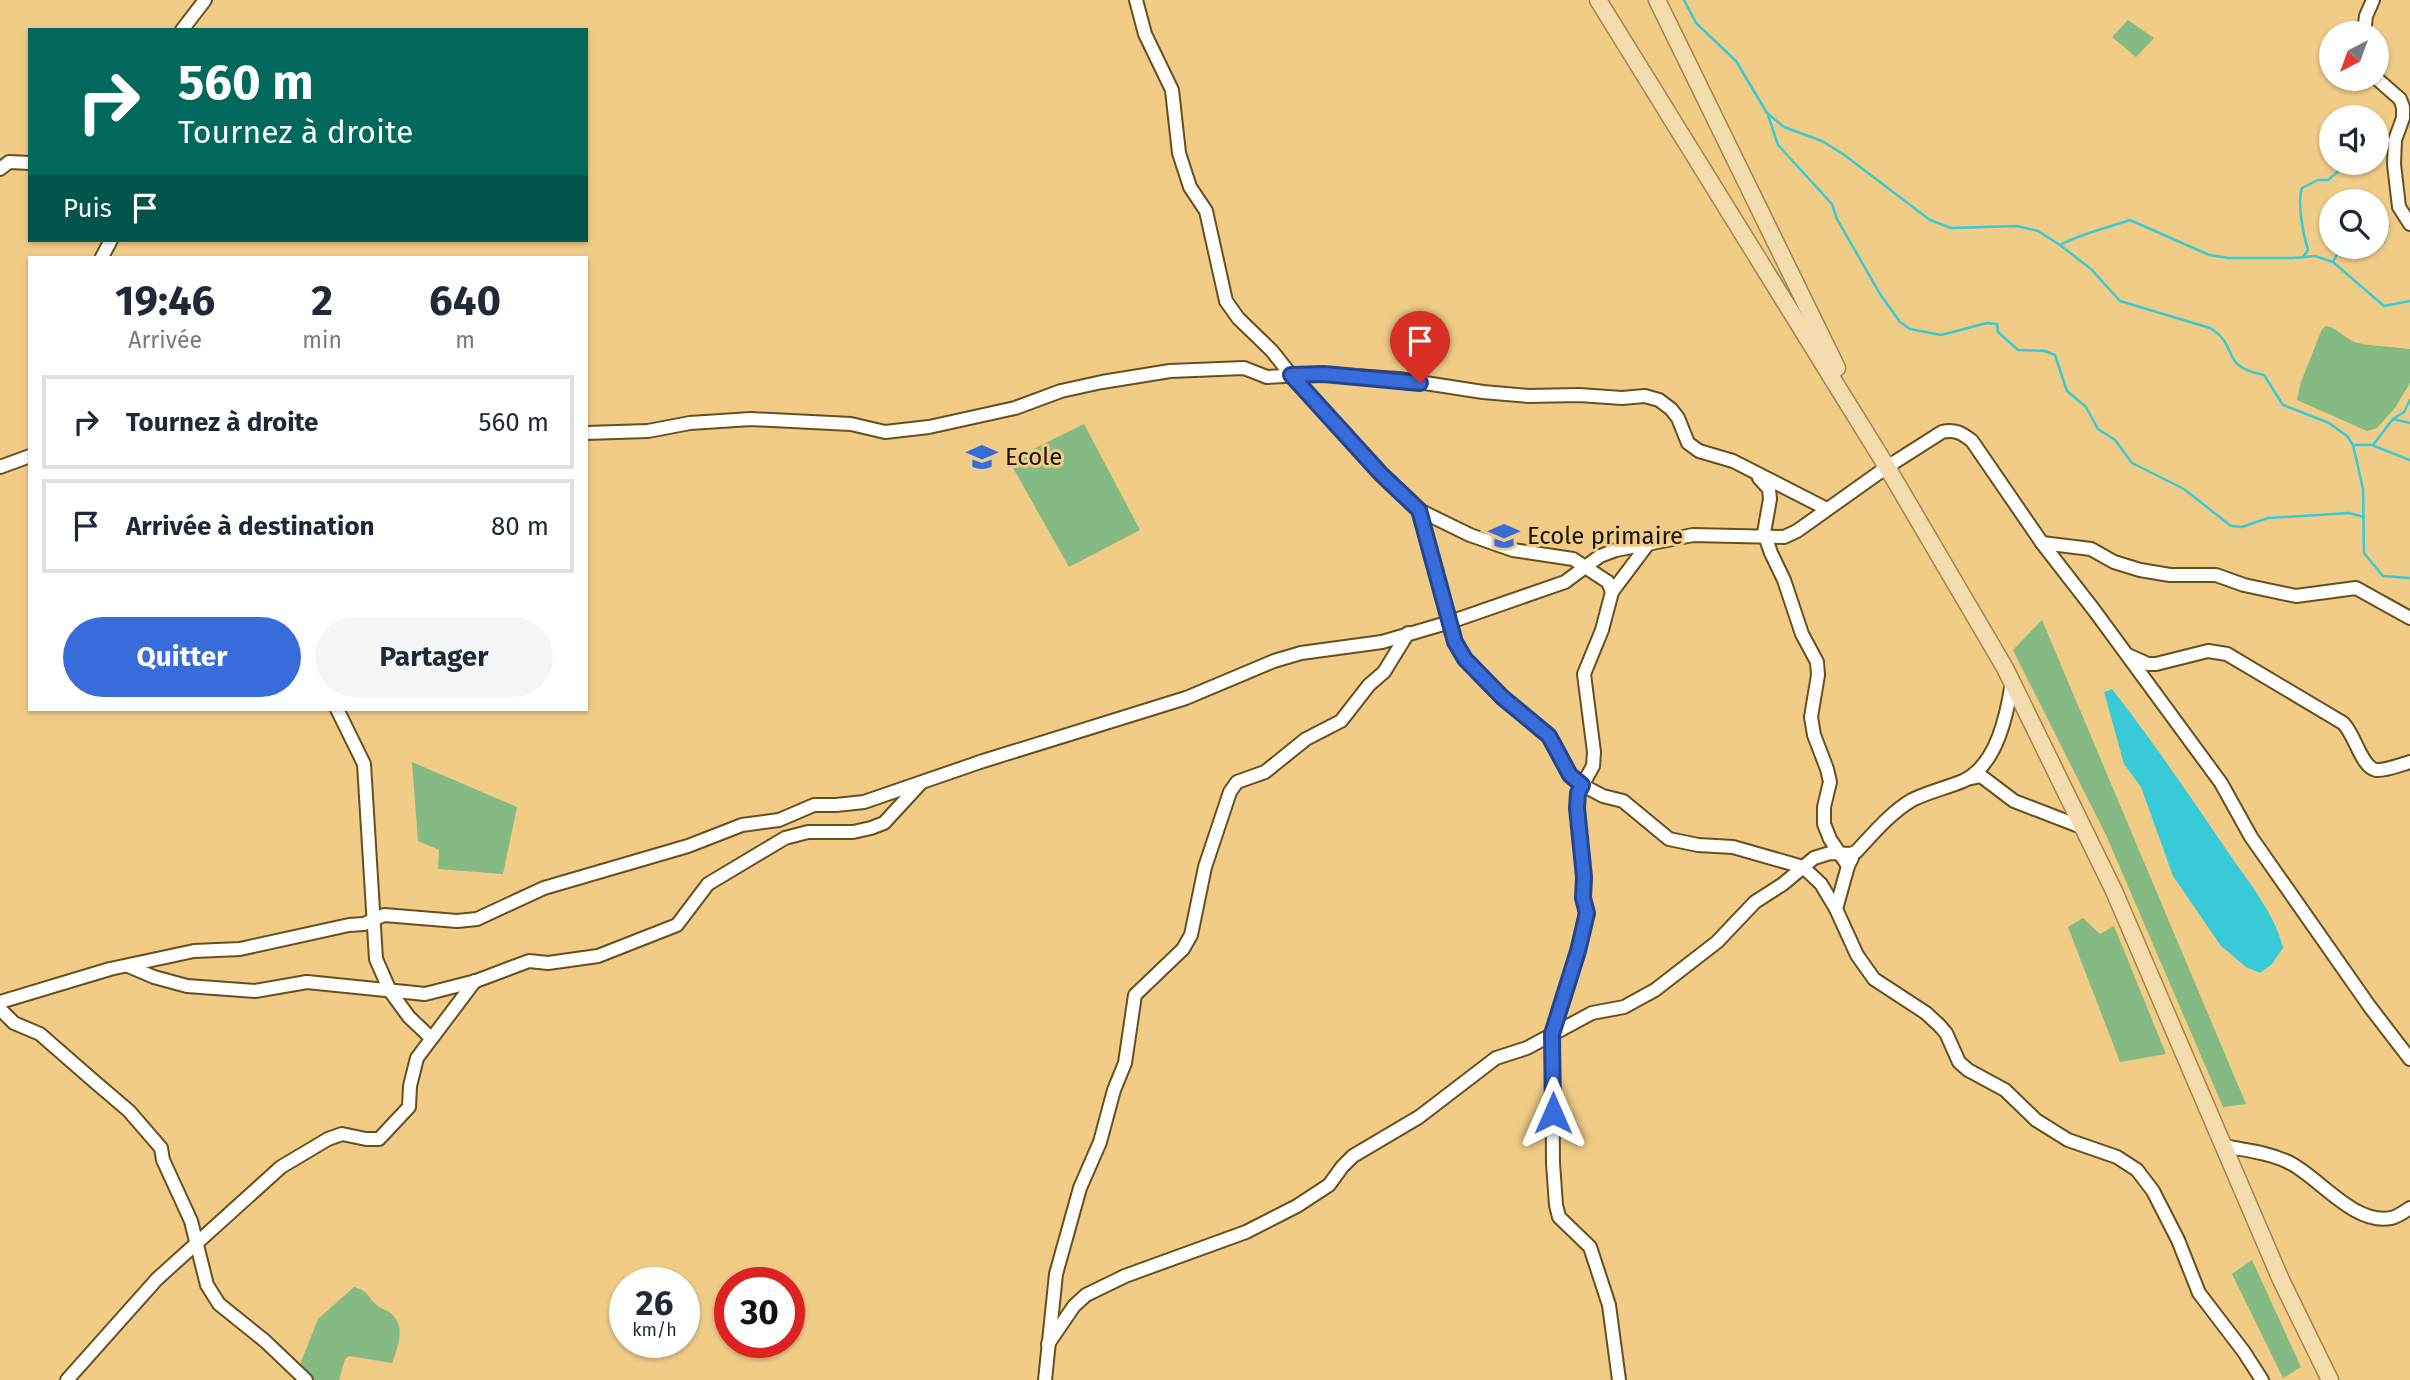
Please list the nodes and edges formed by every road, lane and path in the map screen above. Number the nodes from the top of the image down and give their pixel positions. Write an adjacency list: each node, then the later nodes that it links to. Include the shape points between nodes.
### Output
1 (205, 0): 7 (street)
2 (1136, 0): 12 (street, via 1145,33 1172,90 1179,153 1190,187 1206,211 1226,301)
3 (1598, 0): 16 (main road)
4 (1657, 0): 16 (main road)
5 (2373, 0): 6 (street)
6 (2365, 21)
7 (184, 28)
8 (2389, 89): 11 (street, via 2403,107 2394,164 2399,207)
9 (28, 163): 10 (street, via 9,162)
10 (0, 169)
11 (2410, 224)
12 (1291, 375): 13 (street, via 1267,377 1244,368 1170,371 1061,391 1016,408 929,427 885,432 851,424 751,419); 17 (street, via 1399,379 1528,396 1645,396 1671,409 1688,443 1699,451); 19 (street)
13 (588, 433)
14 (28, 457): 15 (street)
15 (0, 467)
16 (1887, 467): 18 (street); 21 (street, via 1942,432 1962,433); 29 (main road)
17 (1754, 472): 18 (street); 20 (street, via 1769,489)
18 (1827, 509): 20 (street, via 1791,534)
19 (1419, 510): 23 (street, via 1503,546 1573,559); 26 (street)
20 (1766, 537): 22 (street, via 1693,535); 37 (street, via 1817,662 1811,717 1830,782 1824,824)
21 (2042, 542): 25 (street, via 2091,549 2140,570 2216,575 2296,596 2356,588); 28 (street)
22 (1648, 544): 23 (street, via 1600,555); 24 (street)
23 (1586, 566): 24 (street, via 1608,582); 26 (street, via 1565,582)
24 (1612, 592): 34 (street, via 1584,674 1594,752 1593,766)
25 (2410, 618)
26 (1450, 622): 27 (street); 34 (street, via 1465,659 1549,736 1570,775)
27 (1408, 634): 33 (street, via 1301,653 1186,698); 53 (street, via 1384,672 1341,721 1306,738 1265,772 1237,782 1230,792 1205,867 1191,935 1183,949 1136,995 1125,1063 1100,1143 1080,1188 1056,1275)
28 (2127, 654): 31 (street, via 2148,664 2208,651 2227,654 2343,723 2371,768); 49 (street)
29 (2012, 682): 32 (street, via 2002,729 1982,765); 35 (main road)
30 (338, 711): 41 (street, via 364,764)
31 (2410, 762)
32 (1966, 779): 35 (street, via 1981,776 2014,801); 36 (street, via 1913,800)
33 (923, 782): 41 (street, via 864,802 814,805 779,820 742,825 688,846 544,888 477,919 384,915); 43 (street, via 884,823 853,832 808,832 785,838 708,884 677,925 598,956 529,961)
34 (1582, 785): 39 (street, via 1623,801 1669,839 1733,847); 47 (street, via 1577,808 1587,913)
35 (2084, 828): 50 (main road)
36 (1856, 852): 37 (street); 38 (street)
37 (1839, 853): 38 (street); 39 (street, via 1814,858)
38 (1848, 866): 40 (street)
39 (1803, 867): 40 (street, via 1821,884); 47 (street, via 1755,902 1717,942 1655,990 1624,1007 1592,1013)
40 (1836, 909): 58 (street, via 1874,979 1940,1025 1968,1070 2005,1090 2036,1120 2068,1140 2117,1157 2137,1170 2178,1240 2199,1293)
41 (373, 920): 42 (street, via 240,949 194,951); 44 (street, via 376,959)
42 (128, 965): 44 (street, via 187,986 256,991 307,982); 45 (street)
43 (476, 981): 44 (street, via 425,994); 48 (street)
44 (390, 991): 48 (street)
45 (0, 1002)
46 (0, 1009): 52 (street, via 14,1023 40,1034 130,1111 161,1148)
47 (1552, 1034): 53 (street, via 1496,1058 1419,1117 1353,1156 1329,1185 1297,1206 1247,1232 1086,1295); 57 (street, via 1556,1205 1559,1217 1590,1247 1609,1305)
48 (430, 1038): 52 (street, via 414,1068 409,1107 379,1139 342,1134 328,1139 281,1167)
49 (2410, 1059)
50 (2223, 1146): 51 (street, via 2294,1165 2360,1214 2392,1219); 59 (main road)
51 (2410, 1208)
52 (197, 1242): 54 (street, via 157,1279); 55 (street, via 207,1284 219,1304)
53 (1048, 1344): 56 (street)
54 (67, 1380)
55 (306, 1380)
56 (1045, 1380)
57 (1619, 1380)
58 (2262, 1380)
59 (2329, 1380)

